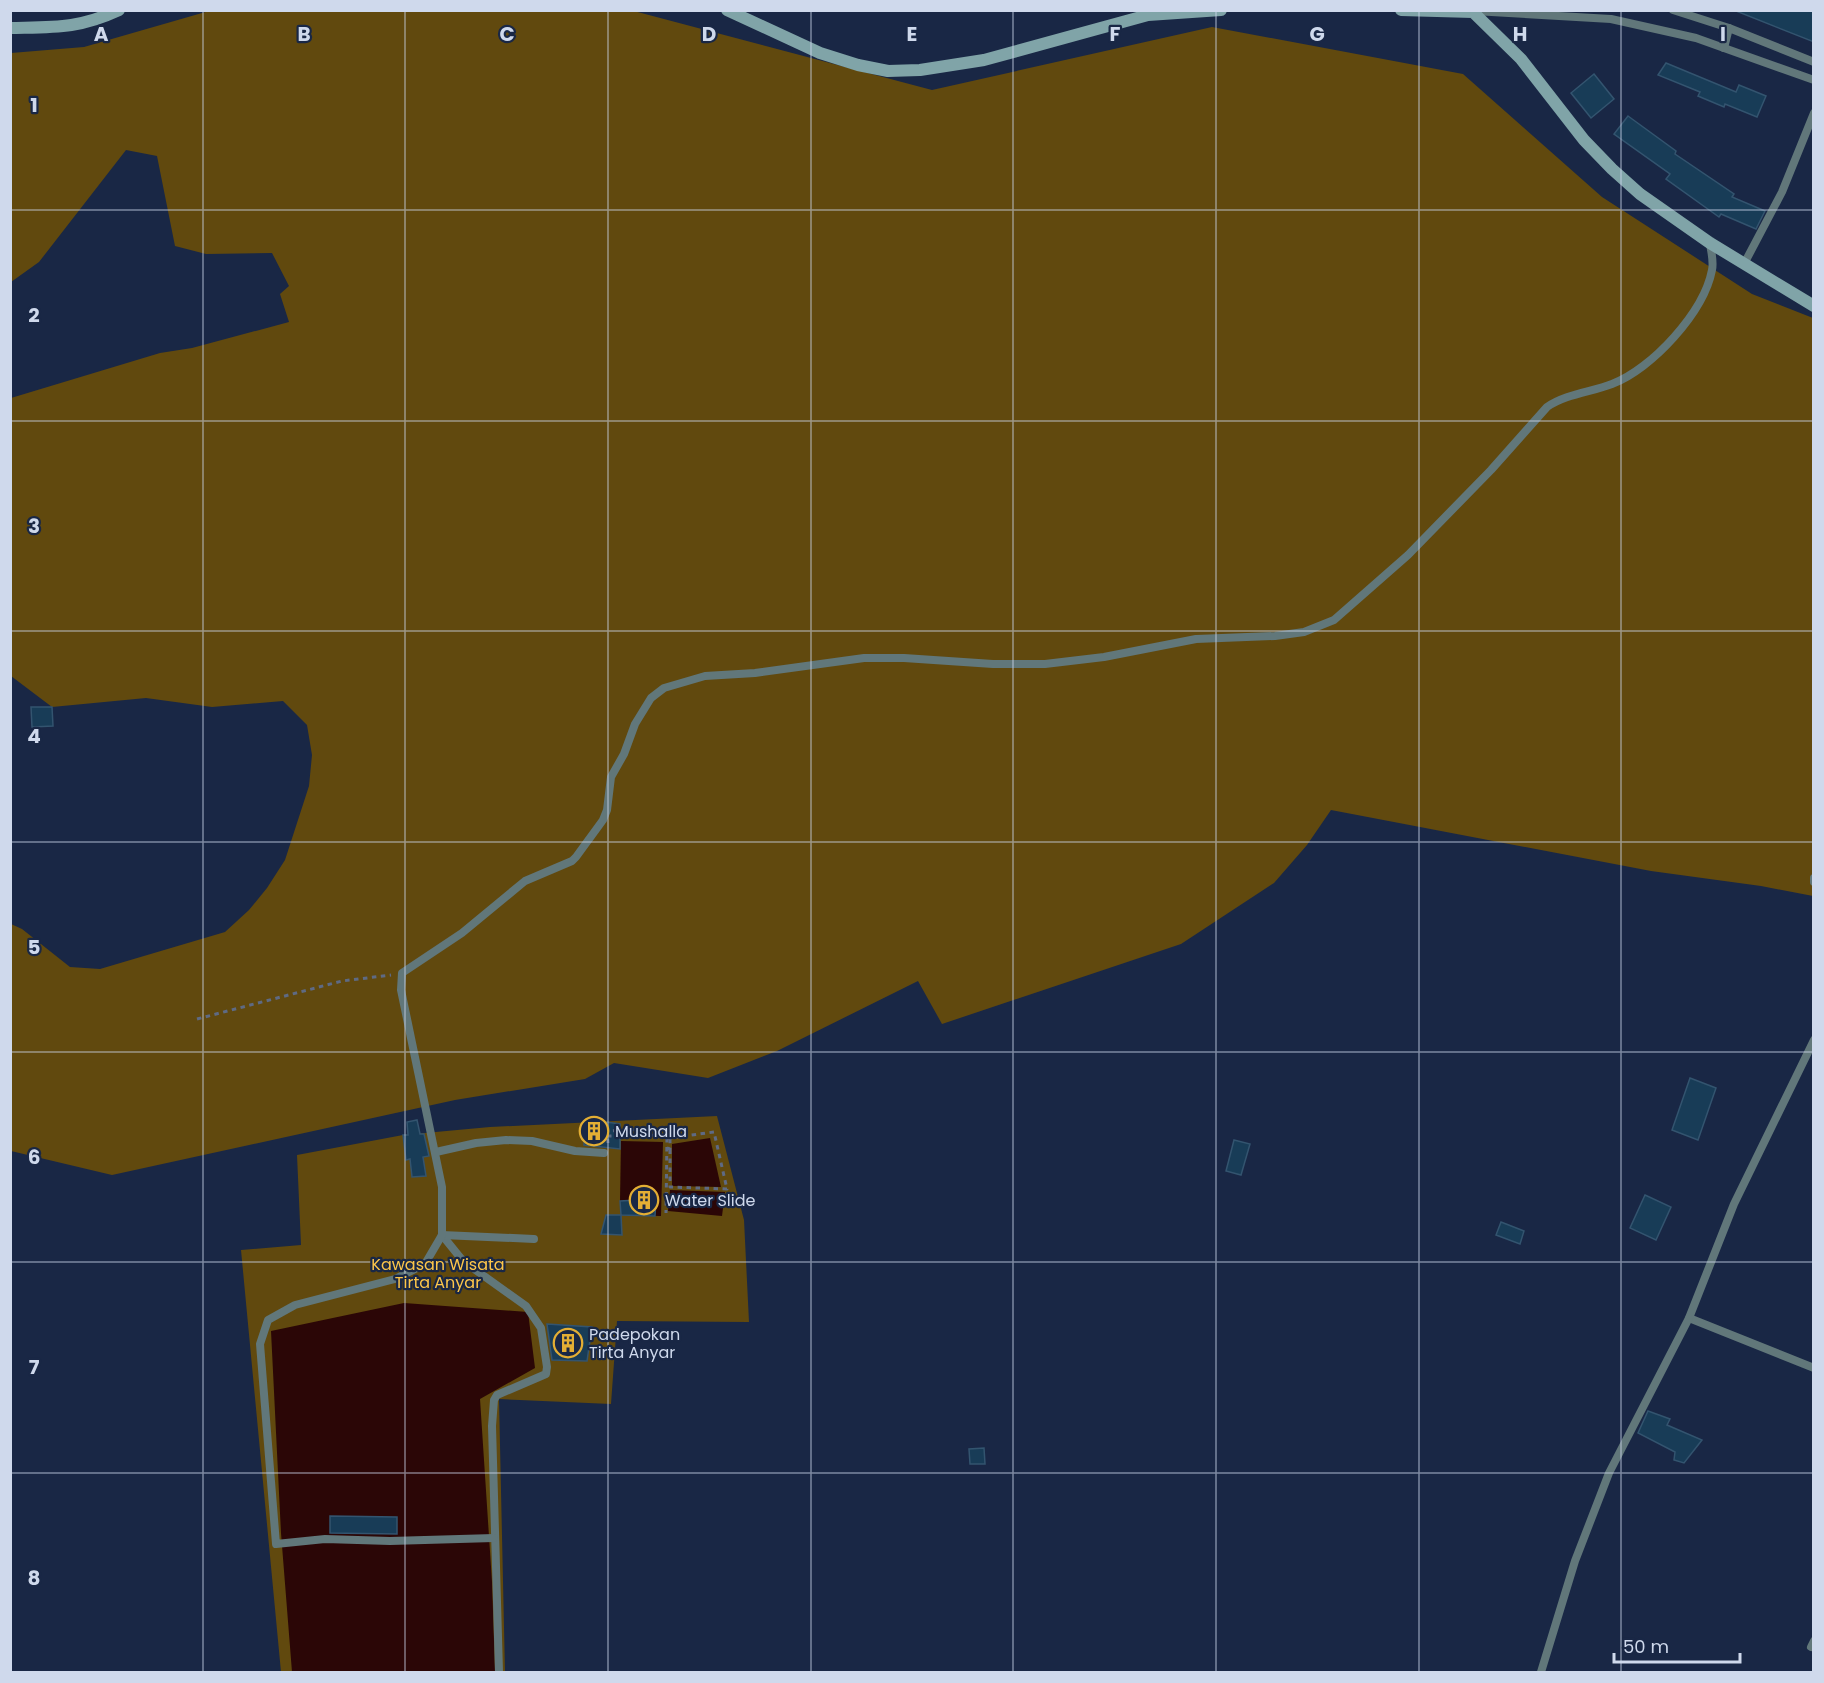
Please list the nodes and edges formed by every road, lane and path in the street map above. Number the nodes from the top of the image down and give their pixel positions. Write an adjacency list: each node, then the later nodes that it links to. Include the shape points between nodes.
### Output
1 (119, 10): 10 (main road, via 93,22 64,27)
2 (727, 10): 8 (main road, via 820,53 888,71 984,60)
3 (1221, 10): 8 (main road)
4 (1401, 10): 6 (main road)
5 (1673, 10): 11 (lane)
6 (1474, 11): 7 (lane); 16 (main road, via 1521,59 1612,169 1640,194)
7 (1547, 12): 9 (lane)
8 (1149, 13)
9 (1610, 15): 12 (lane)
10 (10, 28)
11 (1729, 28): 12 (lane); 13 (lane)
12 (1724, 48): 14 (lane)
13 (1814, 62)
14 (1813, 77)
15 (1814, 113): 17 (lane, via 1782,192)
16 (1710, 243): 17 (main road); 19 (lane, via 1713,269 1702,298 1667,345 1622,379 1547,406 1408,555 1334,620 1304,632 1196,639 1045,664 864,658 705,676 672,685 651,698 635,724 611,777 603,820 576,857 525,880 462,933)
17 (1744, 264): 18 (main road)
18 (1814, 306)
19 (402, 974): 20 (path, via 342,981); 24 (lane, via 403,1001)
20 (197, 1019)
21 (1814, 1040): 29 (lane, via 1734,1204)
22 (649, 1129): 23 (path, via 607,1131 608,1136 667,1135)
23 (668, 1149): 23 (path, via 670,1138 714,1132 727,1189 670,1187); 26 (path)
24 (436, 1152): 25 (lane, via 506,1140); 27 (lane, via 442,1187)
25 (604, 1153)
26 (666, 1213)
27 (442, 1234): 28 (lane); 31 (lane, via 464,1261 526,1306 541,1328 546,1374 497,1395 494,1400); 31 (lane, via 425,1264 395,1280 295,1305 268,1320 260,1344 276,1544 325,1539)
28 (534, 1239)
29 (1689, 1318): 30 (lane); 33 (lane, via 1609,1473 1575,1561)
30 (1814, 1368)
31 (493, 1538): 32 (lane)
32 (499, 1672)
33 (1541, 1672)

